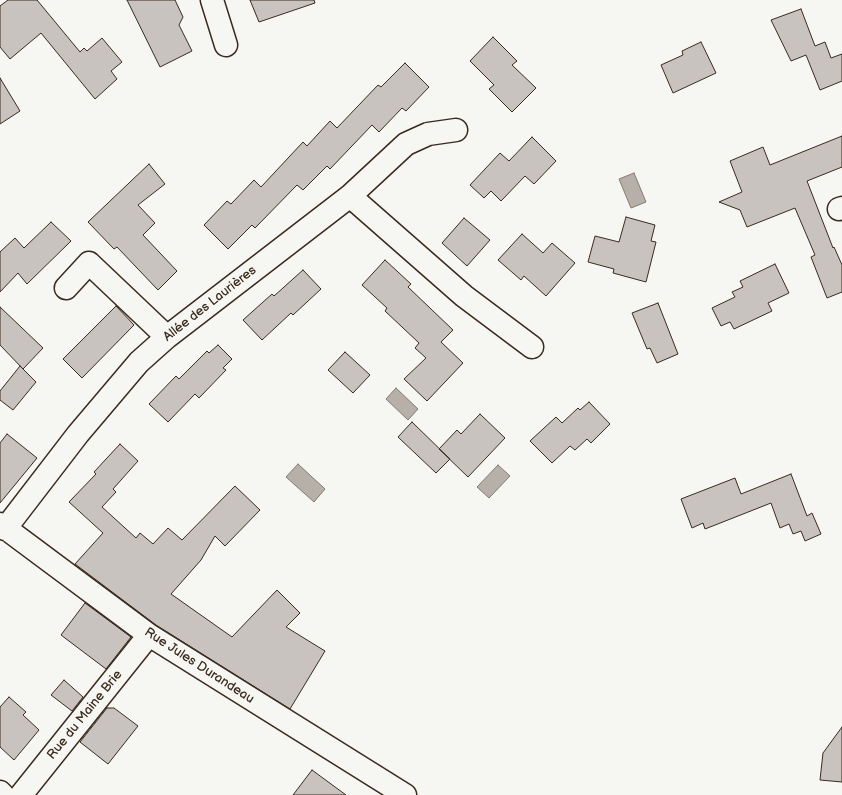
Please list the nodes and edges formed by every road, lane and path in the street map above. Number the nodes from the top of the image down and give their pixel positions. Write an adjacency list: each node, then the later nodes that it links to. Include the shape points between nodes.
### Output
1 (212, 0): 2 (street)
2 (226, 45)
3 (456, 130): 4 (street, Allée des Laurières, via 428,134 406,144)
4 (350, 196): 6 (street, Allée des Laurières); 7 (street, via 464,296)
5 (66, 288): 6 (street, via 89,263)
6 (167, 337): 8 (street, Allée des Laurières, via 139,362)
7 (532, 347)
8 (3, 527): 9 (street, Rue Jules Durandeau)
9 (149, 635): 12 (street, Rue du Maine Brie); 13 (street, Rue Jules Durandeau)
10 (0, 792): 11 (street)
11 (3, 795)
12 (21, 795)
13 (405, 795)

